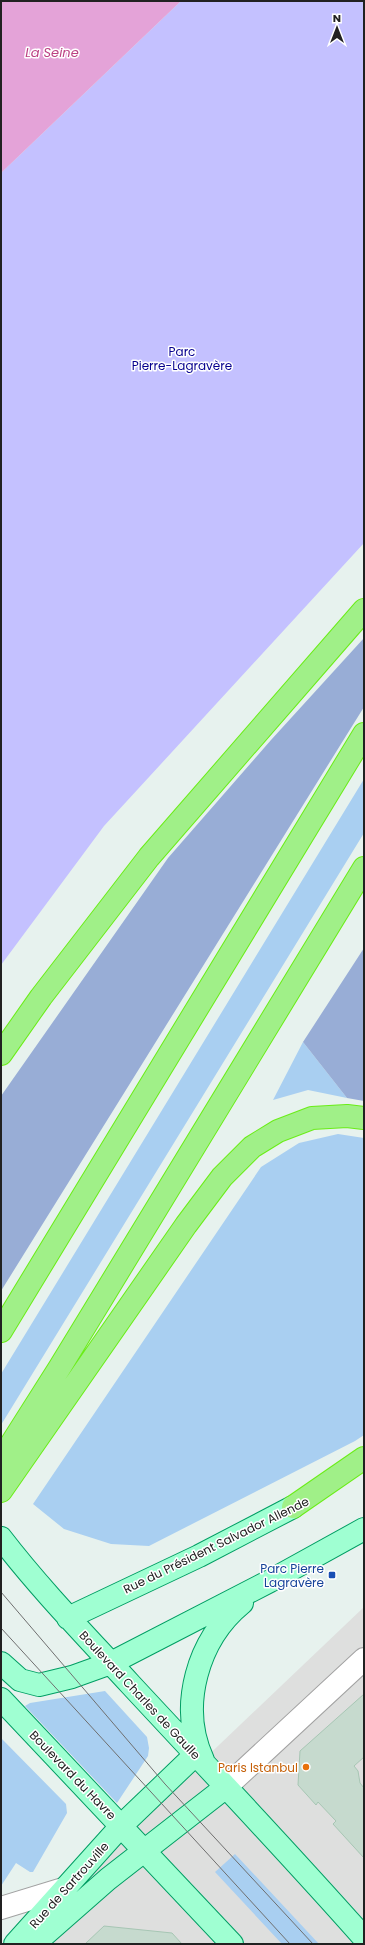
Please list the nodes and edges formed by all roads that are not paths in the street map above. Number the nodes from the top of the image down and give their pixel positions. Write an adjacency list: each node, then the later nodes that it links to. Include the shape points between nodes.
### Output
1 (364, 610): 4 (highway, via 149,857 41,997)
2 (364, 734): 6 (highway)
3 (364, 868): 8 (highway)
4 (1, 1054)
5 (364, 1118): 10 (highway, via 312,1118 278,1130 252,1147 222,1177)
6 (1, 1331)
7 (364, 1458): 11 (highway)
8 (1, 1460)
9 (364, 1472): 11 (street, Rue du Président Salvador Allende)
10 (4, 1487)
11 (293, 1507): 17 (main road, Rue du Président Salvador Allende, via 199,1556)
12 (364, 1529): 16 (main road)
13 (1, 1538): 15 (main road, Boulevard Charles de Gaulle)
14 (1, 1546): 15 (main road)
15 (22, 1566): 17 (main road, Boulevard Charles de Gaulle)
16 (270, 1581): 20 (main road); 22 (main road, via 224,1620 201,1657 194,1685 193,1717)
17 (68, 1618): 20 (main road, Boulevard Charles de Gaulle)
18 (364, 1659): 23 (street)
19 (1, 1663): 20 (main road, via 20,1680 39,1685)
20 (111, 1663): 22 (main road, Boulevard Charles de Gaulle)
21 (1, 1699): 24 (main road, Boulevard du Havre)
22 (201, 1761): 23 (main road, Boulevard Charles de Gaulle); 24 (main road, Rue de Sartrouville)
23 (226, 1787): 25 (main road, Rue de Sartrouville); 28 (main road, Boulevard Charles de Gaulle)
24 (122, 1826): 25 (main road, Boulevard du Havre); 26 (main road, Rue de Sartrouville)
25 (145, 1850): 30 (main road, Rue de Sartrouville); 31 (main road)
26 (63, 1889): 27 (street); 29 (main road, Rue de Sartrouville)
27 (1, 1908)
28 (364, 1938)
29 (15, 1944)
30 (34, 1944)
31 (232, 1944)

